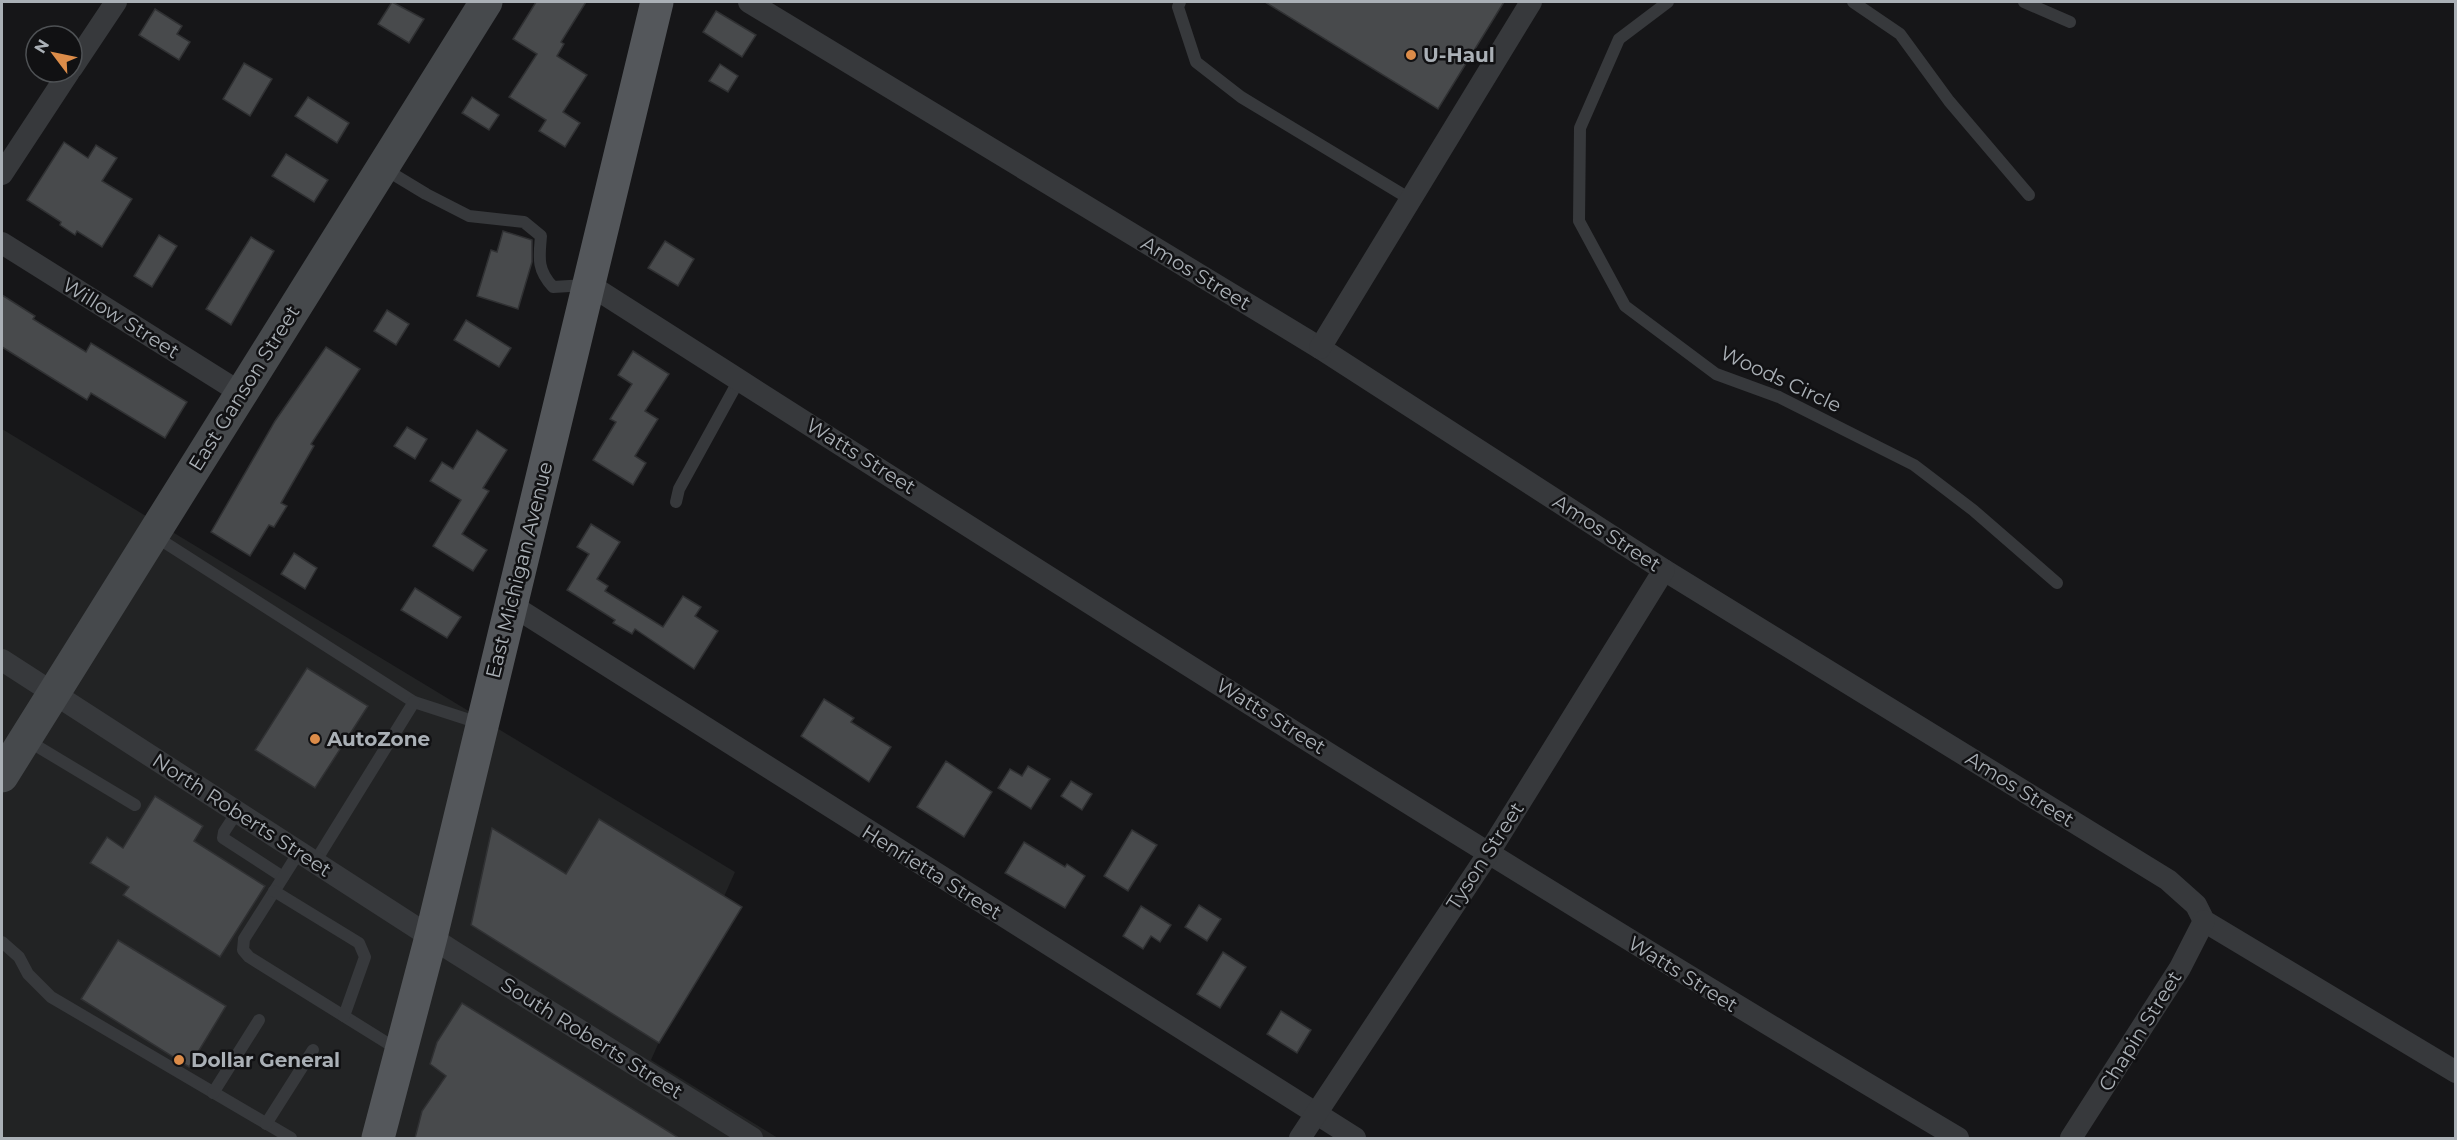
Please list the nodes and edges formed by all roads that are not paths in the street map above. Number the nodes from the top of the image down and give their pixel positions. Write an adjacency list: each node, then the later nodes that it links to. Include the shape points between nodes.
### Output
1 (116, 2): 11 (street)
2 (657, 2): 18 (main road, East Michigan Avenue)
3 (749, 2): 19 (street, Amos Street)
4 (1180, 2): 16 (lane, via 1178,7 1196,62 1240,97)
5 (1530, 2): 16 (street)
6 (1668, 2): 25 (lane, Woods Circle, via 1618,39 1580,128 1579,222 1626,306 1716,374 1779,397 1914,465)
7 (1853, 2): 15 (lane, via 1900,34 1949,101)
8 (2025, 2): 10 (lane)
9 (482, 3): 13 (street, East Ganson Street)
10 (2070, 22)
11 (84, 50)
12 (61, 84): 14 (street)
13 (382, 167): 18 (lane, via 469,216 524,222 541,236 538,263 553,287); 21 (street, East Ganson Street)
14 (2, 174)
15 (2029, 195)
16 (1410, 199): 19 (street)
17 (2, 243): 21 (street, Willow Street)
18 (590, 285): 20 (street, Watts Street); 26 (main road, East Michigan Avenue)
19 (1320, 348): 24 (street, Amos Street)
20 (739, 380): 22 (lane, via 679,489); 35 (street, Watts Street)
21 (241, 393): 23 (street, East Ganson Street)
22 (676, 502)
23 (152, 534): 28 (street, East Ganson Street); 29 (lane)
24 (1664, 570): 35 (street, Tyson Street); 39 (street, Amos Street, via 2168,880 2196,905)
25 (2057, 583)
26 (510, 604): 30 (main road, East Michigan Avenue); 48 (street, Henrietta Street)
27 (2, 660): 28 (street, North Roberts Street)
28 (52, 693): 31 (street, East Ganson Street); 34 (street, North Roberts Street)
29 (414, 702): 30 (lane); 36 (lane)
30 (482, 723): 40 (main road, East Michigan Avenue)
31 (24, 738): 32 (street, East Ganson Street); 33 (lane)
32 (2, 776)
33 (135, 805)
34 (237, 812): 36 (street, North Roberts Street); 37 (lane, via 223,838)
35 (1488, 854): 48 (street, Tyson Street); 55 (street, Watts Street)
36 (307, 857): 37 (lane); 40 (street, North Roberts Street)
37 (283, 877): 38 (lane)
38 (274, 891): 42 (lane, via 359,943 364,950); 42 (lane, via 244,939 243,950)
39 (2204, 921): 46 (street, Amos Street); 56 (street, Chapin Street, via 2180,968)
40 (431, 937): 45 (main road, East Michigan Avenue); 52 (street, South Roberts Street)
41 (2, 942): 47 (lane, via 51,997)
42 (344, 1016): 45 (lane)
43 (259, 1020): 47 (lane)
44 (313, 1050): 49 (lane)
45 (401, 1052): 51 (main road, East Michigan Avenue)
46 (2456, 1072)
47 (213, 1093): 49 (lane)
48 (1316, 1114): 53 (street, Tyson Street); 54 (street, Henrietta Street)
49 (266, 1124): 50 (lane)
50 (291, 1138)
51 (378, 1138)
52 (752, 1138)
53 (1300, 1138)
54 (1355, 1138)
55 (1958, 1138)
56 (2071, 1138)

